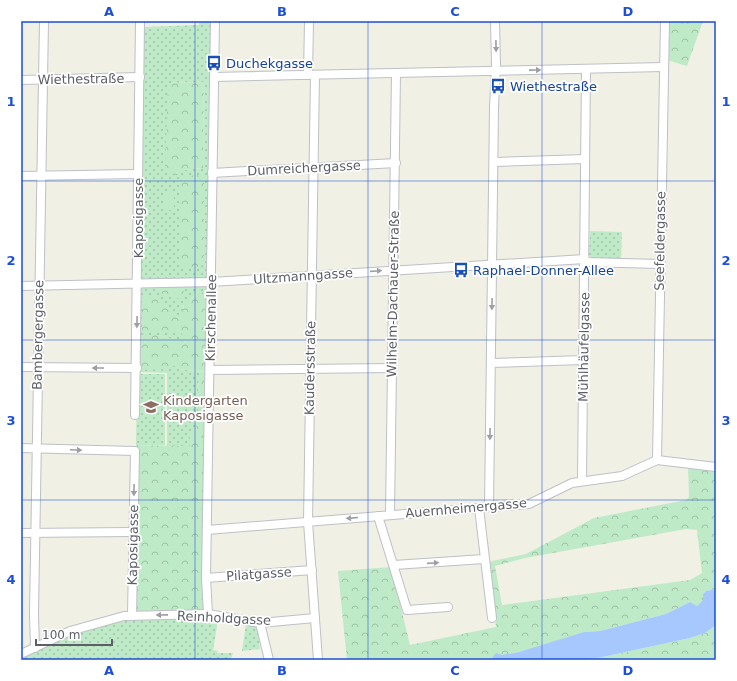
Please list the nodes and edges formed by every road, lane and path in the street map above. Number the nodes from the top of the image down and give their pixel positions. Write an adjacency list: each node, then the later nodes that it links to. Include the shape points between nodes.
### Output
1 (44, 21): 15 (street, Bambergergasse)
2 (140, 21): 12 (street, Kaposigasse)
3 (215, 21): 13 (street, Kirschenallee)
4 (309, 21): 11 (street, Kaudersstraße)
5 (495, 21): 9 (street, one-way to 9)
6 (665, 21): 7 (street, Seefeldergasse)
7 (663, 67): 8 (street); 26 (street, Seefeldergasse)
8 (586, 69): 9 (street, one-way to 8); 16 (street, Mühlhäufelgasse)
9 (496, 70): 10 (street); 17 (street)
10 (396, 73): 11 (street); 18 (street, Wilhelm-Dachauer-Straße)
11 (311, 75): 13 (street); 19 (street, Kaudersstraße)
12 (140, 77): 15 (street, Wiethestraße); 21 (street, Kaposigasse)
13 (214, 77): 20 (street, Kirschenallee)
14 (21, 80): 15 (street, Wiethestraße)
15 (43, 80): 23 (street, Bambergergasse)
16 (585, 159): 17 (street); 24 (street, Mühlhäufelgasse)
17 (494, 162): 25 (street)
18 (396, 163): 19 (street, Dumreichergasse); 27 (street, Wilhelm-Dachauer-Straße)
19 (313, 168): 20 (street, Dumreichergasse); 28 (street, Kaudersstraße)
20 (212, 173): 29 (street, Kirschenallee)
21 (138, 174): 23 (street); 30 (street, Kaposigasse)
22 (21, 176): 23 (street)
23 (41, 177): 31 (street, Bambergergasse)
24 (585, 260): 25 (street, Ultzmanngasse); 26 (street, Ultzmanngasse); 33 (street, Mühlhäufelgasse)
25 (492, 264): 27 (street, Ultzmanngasse); 34 (street, one-way to 34)
26 (660, 264): 44 (street, Seefeldergasse)
27 (394, 270): 28 (street, Ultzmanngasse, one-way to 27); 38 (street, Wilhelm-Dachauer-Straße)
28 (312, 275): 29 (street, Ultzmanngasse); 40 (street, Kaudersstraße)
29 (211, 282): 30 (street, Ultzmanngasse); 39 (street, Kirschenallee)
30 (138, 283): 31 (street, Ultzmanngasse); 37 (street, Kaposigasse, one-way to 37)
31 (39, 285): 32 (street, Ultzmanngasse); 36 (street, Bambergergasse)
32 (21, 286)
33 (583, 360): 34 (street); 46 (street, Mühlhäufelgasse)
34 (491, 364): 47 (street, one-way to 47)
35 (21, 367): 36 (street)
36 (38, 367): 37 (street, one-way to 36); 43 (street, Bambergergasse)
37 (137, 368): 41 (street, Kaposigasse)
38 (392, 368): 40 (street); 49 (street, Wilhelm-Dachauer-Straße)
39 (210, 370): 40 (street); 52 (street, Kirschenallee)
40 (310, 370): 51 (street, Kaudersstraße)
41 (135, 415)
42 (21, 448): 43 (street)
43 (36, 449): 53 (street, Kaposigasse, one-way to 53, via 135,451); 55 (street, Bambergergasse)
44 (657, 460): 45 (street); 46 (street, Auernheimergasse, via 622,476)
45 (716, 467)
46 (582, 481): 47 (street, Auernheimergasse, via 563,487 529,504)
47 (489, 507): 48 (street, Auernheimergasse)
48 (479, 508): 49 (street, Auernheimergasse); 56 (street)
49 (390, 515): 50 (street, Auernheimergasse)
50 (378, 516): 51 (street, Auernheimergasse, one-way to 51); 57 (street)
51 (308, 522): 52 (street, Auernheimergasse); 58 (street, Kaudersstraße)
52 (207, 530): 59 (street, Kirschenallee)
53 (133, 532): 55 (street); 62 (street, Kaposigasse)
54 (21, 533): 55 (street)
55 (35, 533): 66 (street, Bambergergasse)
56 (484, 559): 57 (street, one-way to 56); 64 (street)
57 (394, 565): 60 (street, via 407,610)
58 (312, 570): 59 (street, Pilatgasse); 63 (street, Kaudersstraße)
59 (206, 578): 61 (street, Kirschenallee)
60 (448, 608)
61 (208, 614): 62 (street, Reinholdgasse, one-way to 62); 65 (street, Reinholdgasse)
62 (132, 616): 66 (street, Reinholdgasse, via 70,631)
63 (315, 618): 65 (street, Reinholdgasse); 69 (street, Kaudersstraße)
64 (492, 618)
65 (260, 623): 68 (street)
66 (35, 648): 67 (street, Reinholdgasse)
67 (21, 654)
68 (269, 660)
69 (318, 660)

